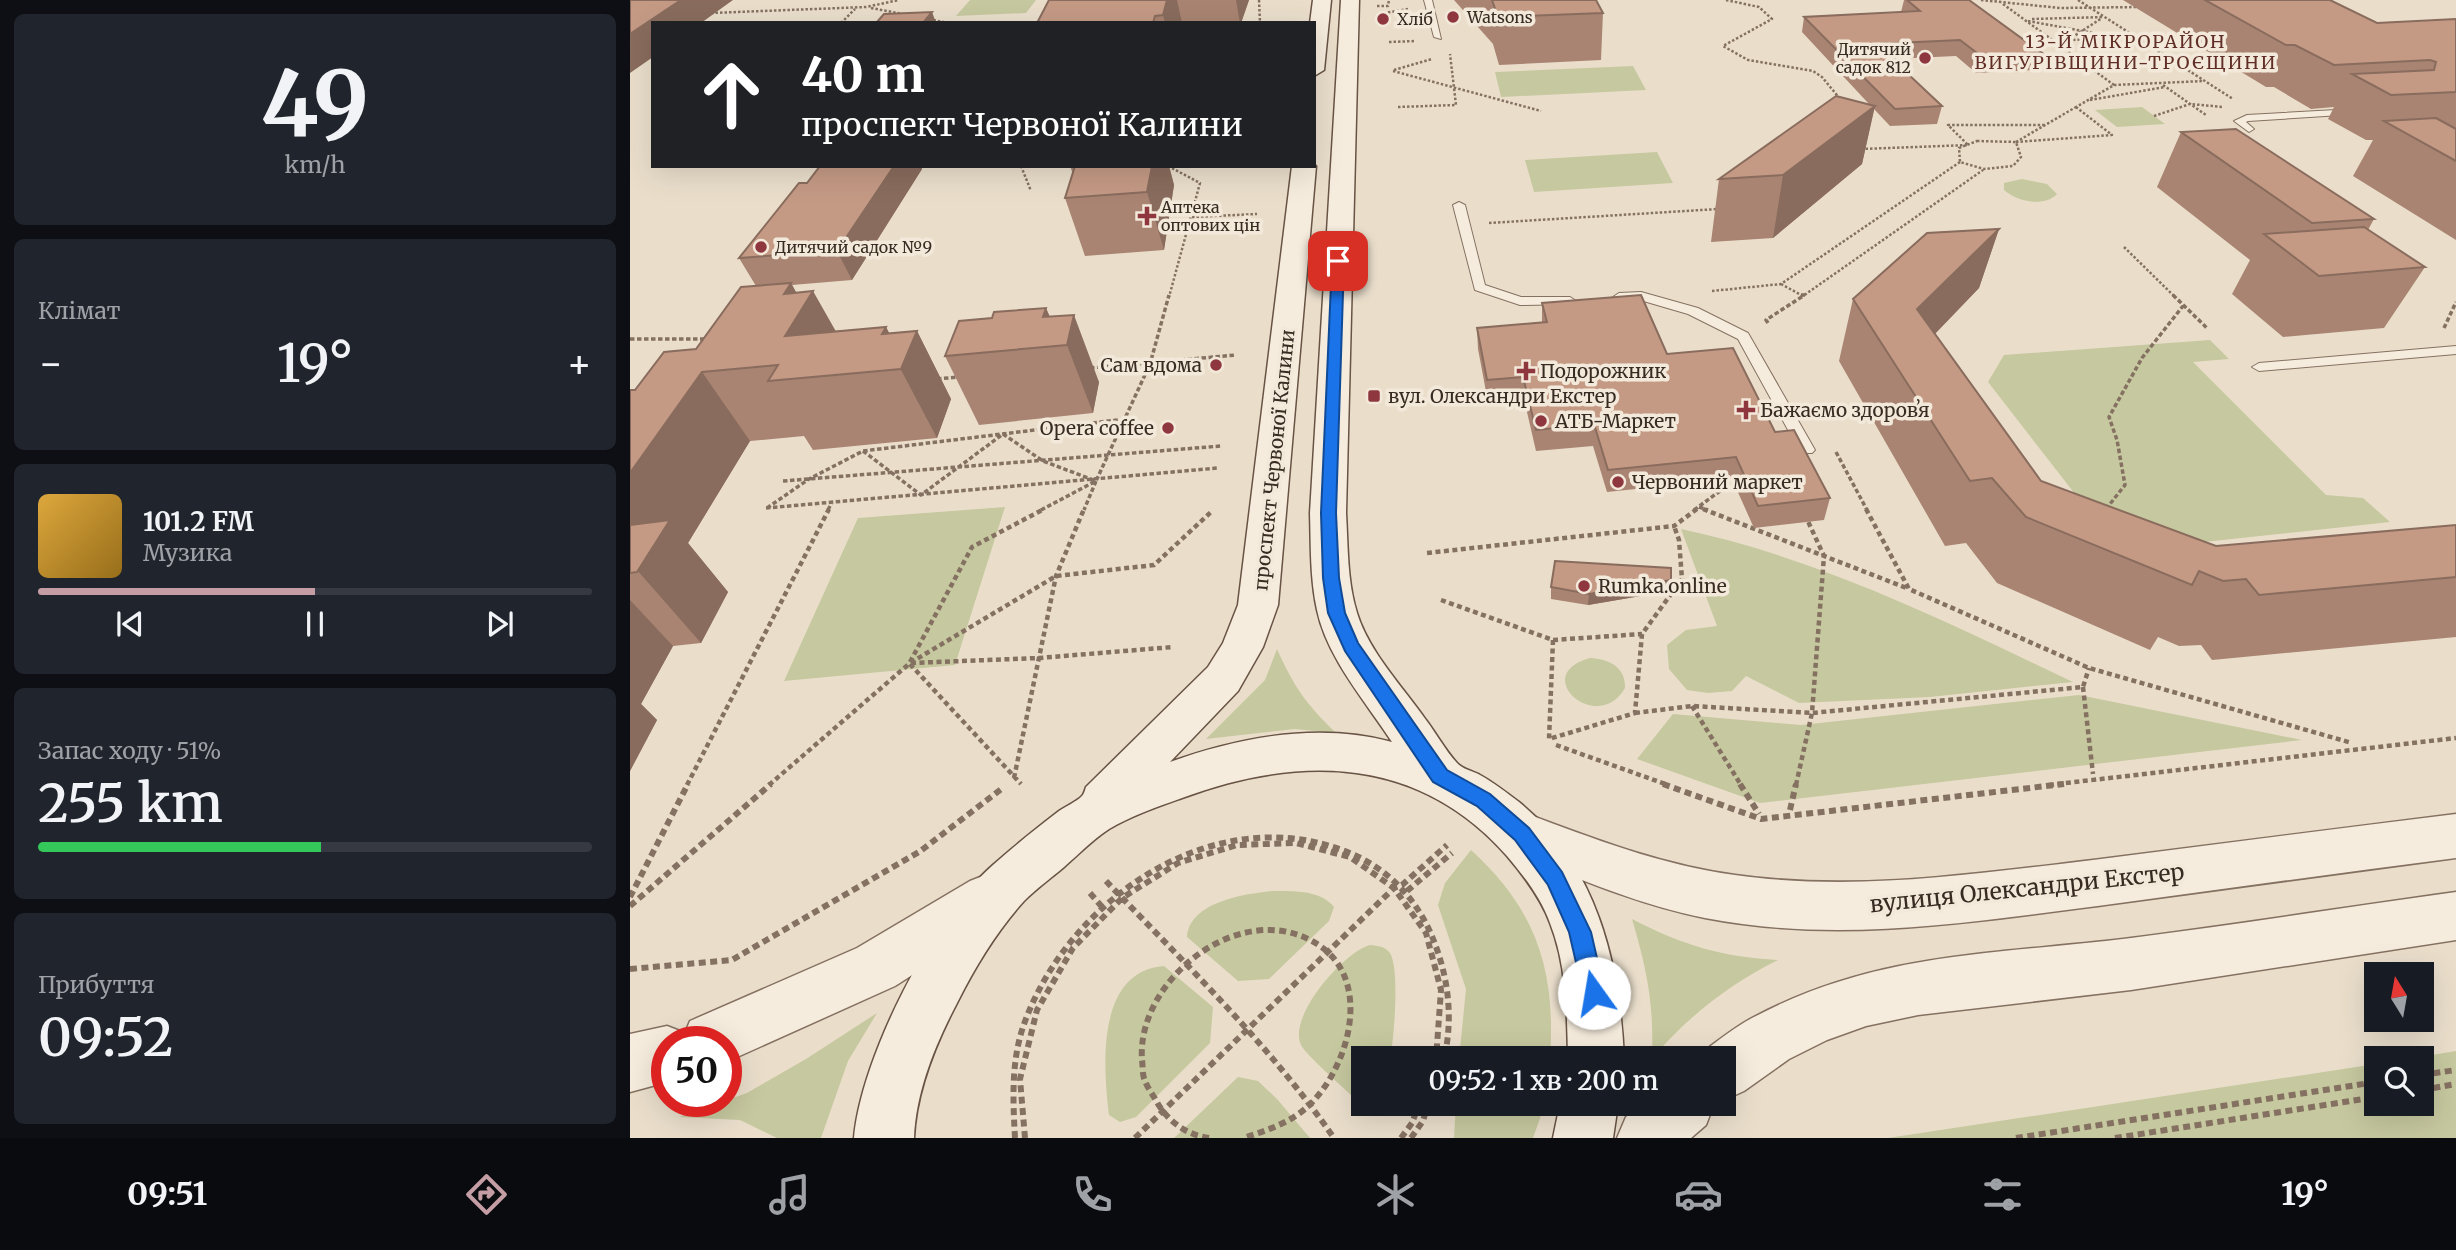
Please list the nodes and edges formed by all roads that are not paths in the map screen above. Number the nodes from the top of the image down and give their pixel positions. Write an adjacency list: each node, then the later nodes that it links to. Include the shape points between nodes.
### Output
1 (1322, 0): 5 (main road)
2 (1428, 0): 4 (lane)
3 (1363, 3): 13 (main road, via 1328,513 1331,578 1337,613 1351,646)
4 (1438, 37)
5 (1316, 52)
6 (2363, 112): 7 (lane, via 2239,121)
7 (2249, 129)
8 (1304, 168): 14 (main road, проспект Червоної Калини, via 1258,604 1242,647 1223,679)
9 (1459, 205): 12 (lane, via 1479,287 1520,301 1641,296 1693,311 1743,336)
10 (2456, 350): 11 (lane)
11 (2259, 368)
12 (1807, 450)
13 (1440, 776): 14 (main road, via 1375,756 1334,750 1277,752 1218,765); 15 (main road, via 1483,800)
14 (1087, 817): 17 (main road)
15 (1522, 834): 16 (main road, вулиця Олександри Екстер, via 1672,887 1736,898 1866,906 1937,902); 20 (main road, via 1555,878 1580,932 1594,993)
16 (2456, 836)
17 (1001, 890): 19 (main road, via 876,967); 26 (main road, via 925,1006 901,1065)
18 (2456, 916): 22 (main road, via 2128,964 1891,992 1822,1012)
19 (742, 1027)
20 (1596, 1046)
21 (651, 1058): 23 (main road)
22 (1736, 1061)
23 (630, 1063)
24 (1587, 1116): 27 (main road)
25 (1672, 1116): 28 (main road)
26 (884, 1138)
27 (1583, 1138)
28 (1647, 1138)

